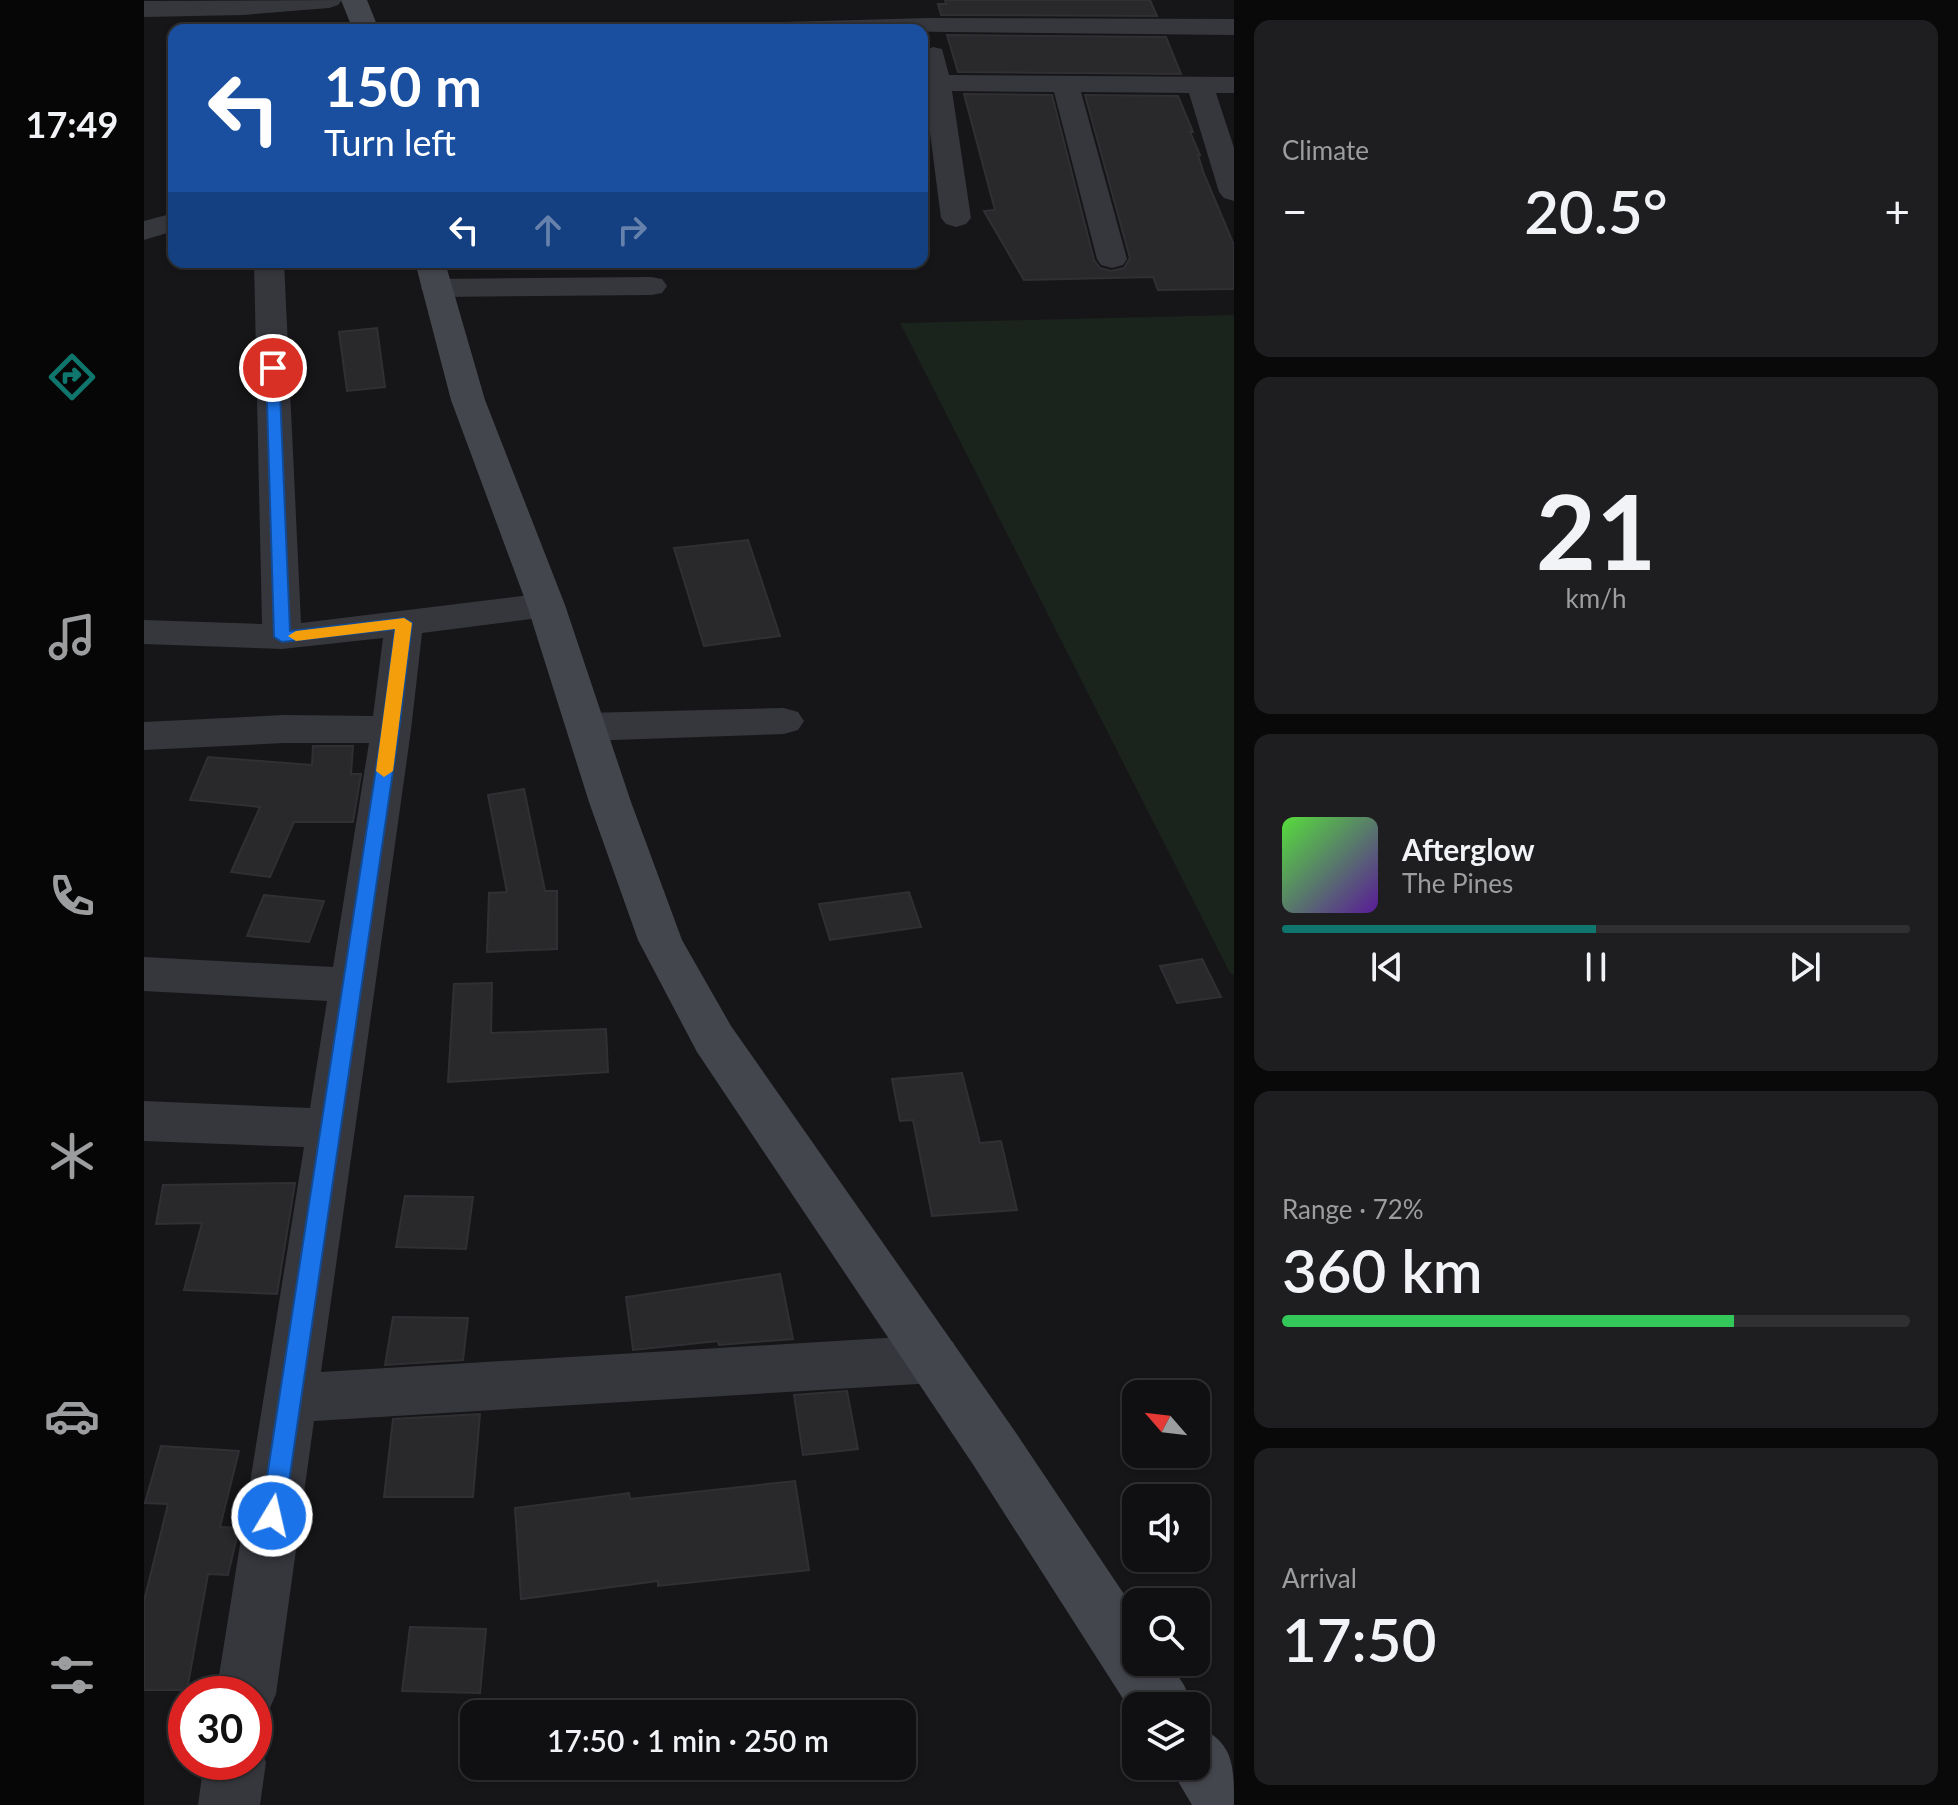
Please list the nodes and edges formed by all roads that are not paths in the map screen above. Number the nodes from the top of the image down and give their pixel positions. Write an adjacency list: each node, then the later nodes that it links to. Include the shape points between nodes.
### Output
1 (329, 0): 4 (street)
2 (354, 0): 7 (street)
3 (1182, 0): 10 (street)
4 (144, 9)
5 (1048, 12): 6 (street); 10 (street)
6 (925, 13): 8 (street)
7 (364, 24)
8 (842, 24)
9 (1234, 27): 10 (street)
10 (1193, 28)
11 (928, 30): 12 (street)
12 (937, 83): 14 (street); 17 (street)
13 (1234, 85): 15 (street)
14 (1066, 86): 15 (street); 20 (street)
15 (1200, 86): 16 (street)
16 (1234, 192)
17 (956, 218)
18 (168, 224): 19 (street)
19 (144, 231)
20 (1112, 259)
21 (269, 268): 27 (street)
22 (434, 275): 23 (street); 24 (street, via 468,400)
23 (651, 286)
24 (546, 605): 25 (street); 29 (street)
25 (404, 623): 27 (street); 30 (street)
26 (144, 632): 27 (street)
27 (282, 637)
28 (784, 721): 29 (street)
29 (586, 727): 36 (street, via 660,940 714,1039)
30 (391, 730): 31 (street); 33 (street)
31 (144, 736)
32 (144, 974): 33 (street)
33 (352, 985): 35 (street)
34 (144, 1121): 35 (street)
35 (331, 1128): 37 (street)
36 (934, 1359): 37 (street); 39 (street)
37 (290, 1398): 38 (street)
38 (249, 1676)
39 (1154, 1692)
40 (1210, 1777): 43 (street)
41 (232, 1780): 42 (street)
42 (229, 1805)
43 (1228, 1805)

